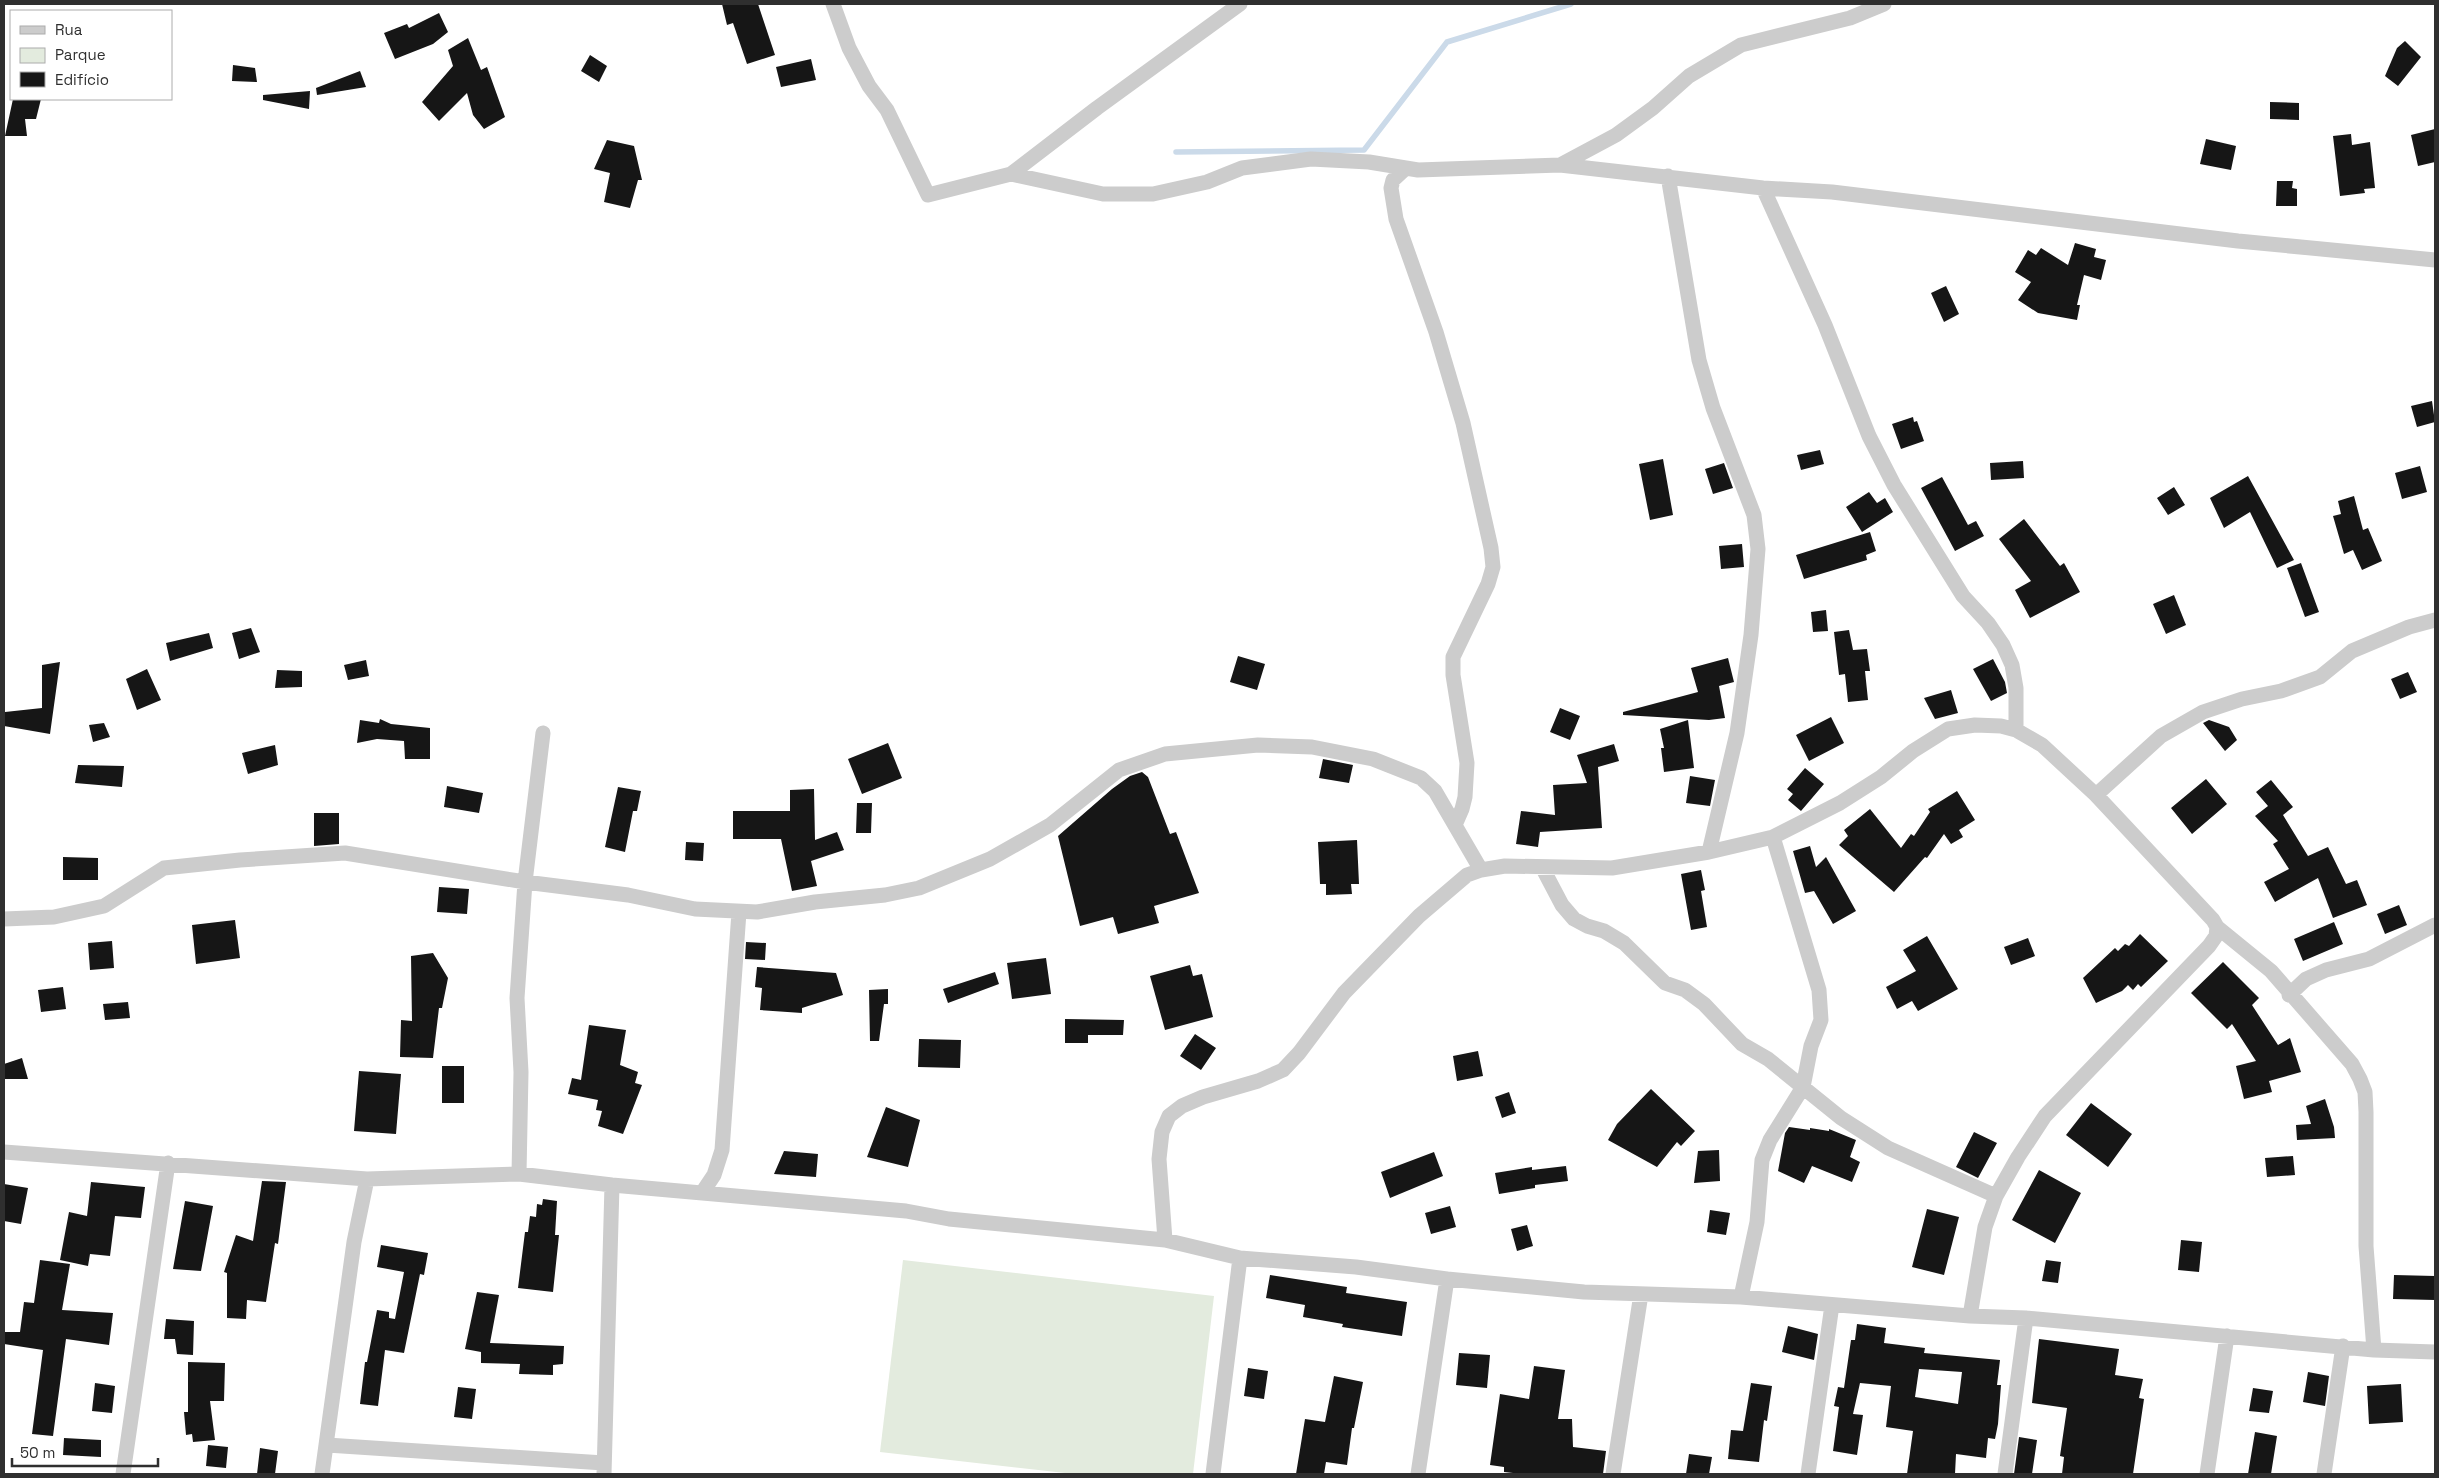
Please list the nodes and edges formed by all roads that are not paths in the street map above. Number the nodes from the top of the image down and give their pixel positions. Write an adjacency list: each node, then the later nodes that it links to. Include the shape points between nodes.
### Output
1 (833, 4): 6 (street, via 849,48 868,86 887,110 928,195)
2 (1240, 4): 6 (street)
3 (1884, 4): 4 (street, via 1850,18 1740,44 1689,76 1616,135)
4 (1560, 164): 5 (street); 7 (street)
5 (1406, 168): 6 (street, via 1311,159 1272,162 1153,194 1103,194); 14 (street, via 1393,180 1391,188 1396,219 1436,332 1463,423 1493,567 1453,657 1467,762 1465,797)
6 (1011, 174)
7 (1668, 176): 8 (street); 16 (street, via 1698,360 1754,516 1758,549 1751,635 1737,733)
8 (1763, 188): 9 (street, via 1832,192 2238,241); 11 (street, via 1825,325 1869,436 1894,485 1963,596 2003,645 2012,665 2016,688)
9 (2435, 260)
10 (2433, 626): 13 (street, via 2409,627 2352,651 2320,677 2203,712 2161,736)
11 (2016, 730): 13 (street, via 2042,744); 15 (street, via 1975,724 1948,730 1840,803)
12 (543, 733): 19 (street)
13 (2096, 795): 23 (street)
14 (1455, 825): 18 (street); 20 (street, via 1435,791 1421,778 1374,759 1312,748 1258,745 1164,754 1119,770 1050,825 990,859 919,888 885,896)
15 (1773, 837): 16 (street); 25 (street, via 1819,990 1822,1020 1811,1046)
16 (1709, 852): 17 (street, via 1612,868)
17 (1542, 867): 18 (street, via 1505,866); 25 (street, via 1562,905 1574,919 1624,943 1665,983 1685,990 1704,1004 1742,1044 1768,1059)
18 (1481, 870): 33 (street, via 1467,875 1419,916 1344,993 1283,1070 1203,1097 1169,1116 1162,1132 1159,1159)
19 (525, 882): 20 (street, via 695,909); 21 (street, via 345,853 240,860 164,868 104,906 54,917); 28 (street, via 517,998 521,1072)
20 (739, 912): 31 (street, via 722,1150 714,1175)
21 (4, 919)
22 (2435, 925): 24 (street, via 2369,959 2306,978)
23 (2217, 927): 24 (street, via 2271,972); 32 (street, via 2216,936 2209,946 2045,1116)
24 (2289, 994): 43 (street, via 2352,1064 2364,1092 2366,1246)
25 (1803, 1087): 32 (street, via 1841,1118 1888,1148); 37 (street, via 1770,1140 1762,1160 1757,1222)
26 (4, 1152): 27 (street)
27 (168, 1163): 29 (street); 47 (street)
28 (520, 1174): 29 (street); 30 (street)
29 (367, 1179): 45 (street, via 354,1242)
30 (612, 1185): 31 (street); 46 (street)
31 (702, 1193): 33 (street, via 896,1210 949,1219)
32 (1996, 1196): 39 (street, via 1985,1227)
33 (1164, 1240): 34 (street)
34 (1240, 1258): 35 (street, via 1356,1267); 49 (street)
35 (1447, 1279): 36 (street); 50 (street)
36 (1641, 1294): 37 (street); 51 (street)
37 (1741, 1297): 38 (street)
38 (1832, 1305): 39 (street); 52 (street)
39 (1970, 1316): 40 (street)
40 (2026, 1318): 41 (street); 53 (street)
41 (2226, 1336): 42 (street); 54 (street)
42 (2342, 1346): 43 (street); 55 (street)
43 (2374, 1350): 44 (street)
44 (2435, 1352)
45 (326, 1445): 46 (street); 48 (street)
46 (604, 1469)
47 (123, 1474)
48 (322, 1474)
49 (1213, 1474)
50 (1418, 1474)
51 (1613, 1474)
52 (1808, 1474)
53 (2005, 1474)
54 (2207, 1474)
55 (2324, 1474)

